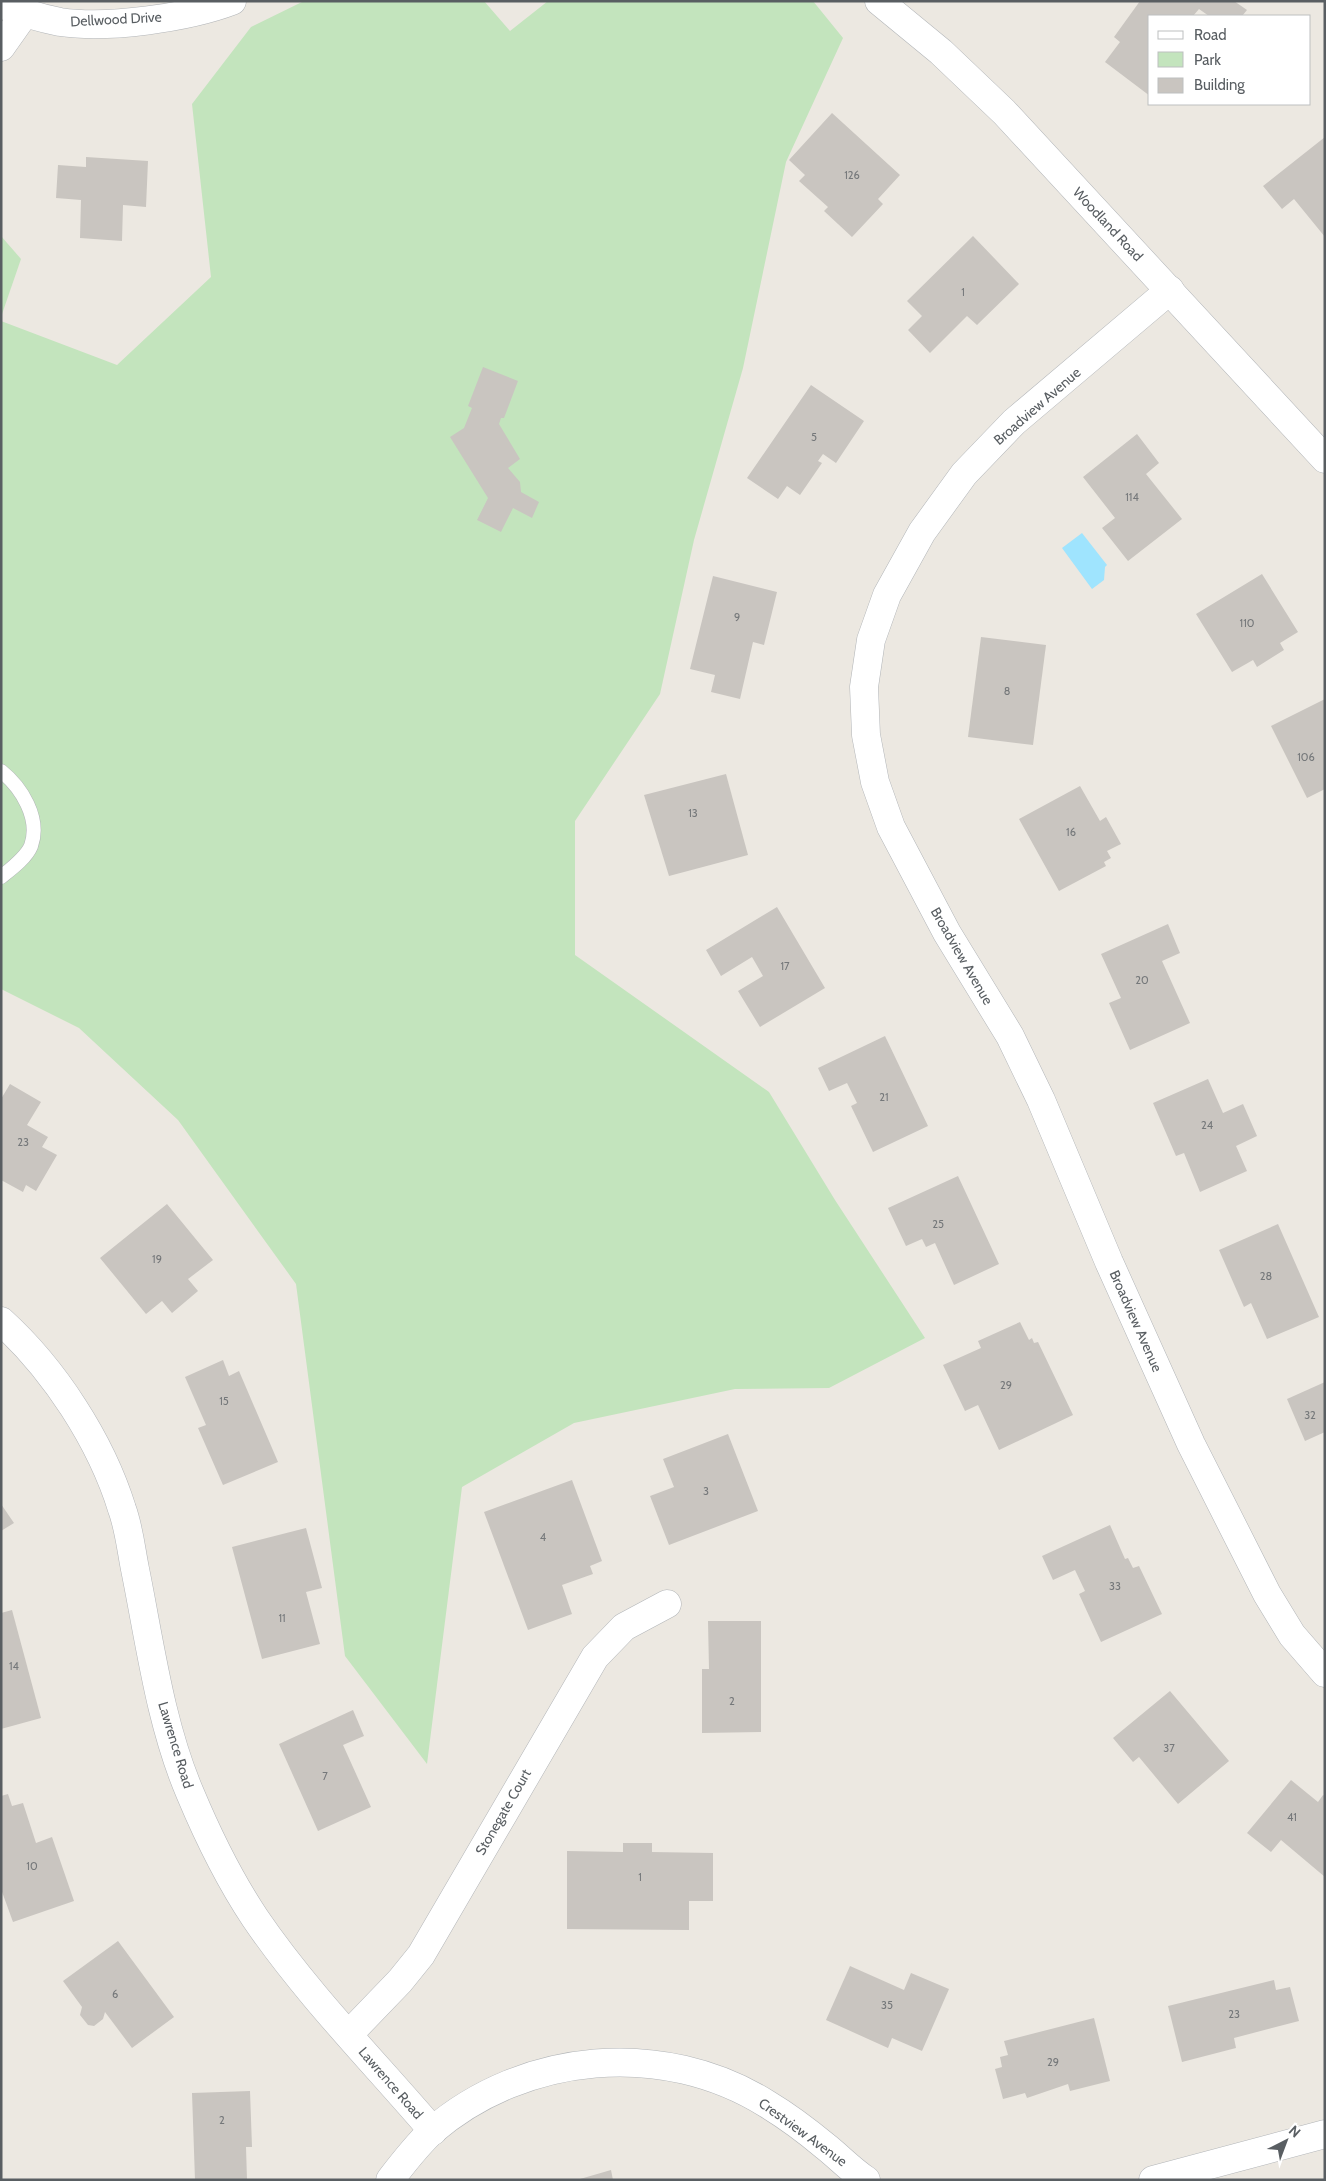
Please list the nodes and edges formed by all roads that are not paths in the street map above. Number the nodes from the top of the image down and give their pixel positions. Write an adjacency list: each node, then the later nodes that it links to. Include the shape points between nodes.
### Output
1 (232, 1): 2 (street, Dellwood Drive)
2 (204, 5): 4 (street, Dellwood Drive, via 156,19 84,24 60,22)
3 (894, 5): 6 (street, Woodland Road, via 1004,112)
4 (13, 9): 5 (street)
5 (1, 47)
6 (1170, 290): 7 (street, Woodland Road); 12 (street, Broadview Avenue, via 1014,422 964,474 922,532 887,595 871,640 864,687 866,735 875,782 891,828 947,933 1010,1036 1191,1444 1267,1594 1292,1635)
7 (1325, 459)
8 (1, 771): 9 (lane, via 25,797 33,820 31,846 18,863)
9 (1, 876)
10 (1, 1321): 13 (street, Lawrence Road, via 42,1364 83,1424 106,1466 123,1510 166,1722 188,1790 218,1855 255,1917 298,1975)
11 (667, 1604): 13 (street, Stonegate Court, via 624,1627 595,1657 421,1955)
12 (1325, 1673)
13 (349, 2034): 14 (street, Lawrence Road)
14 (433, 2131): 16 (street, Crestview Avenue); 17 (street, Crestview Avenue, via 470,2103 513,2082 559,2068 631,2062 678,2068 715,2079 767,2103)
15 (1325, 2134): 18 (street)
16 (390, 2180)
17 (866, 2180)
18 (1152, 2180)

